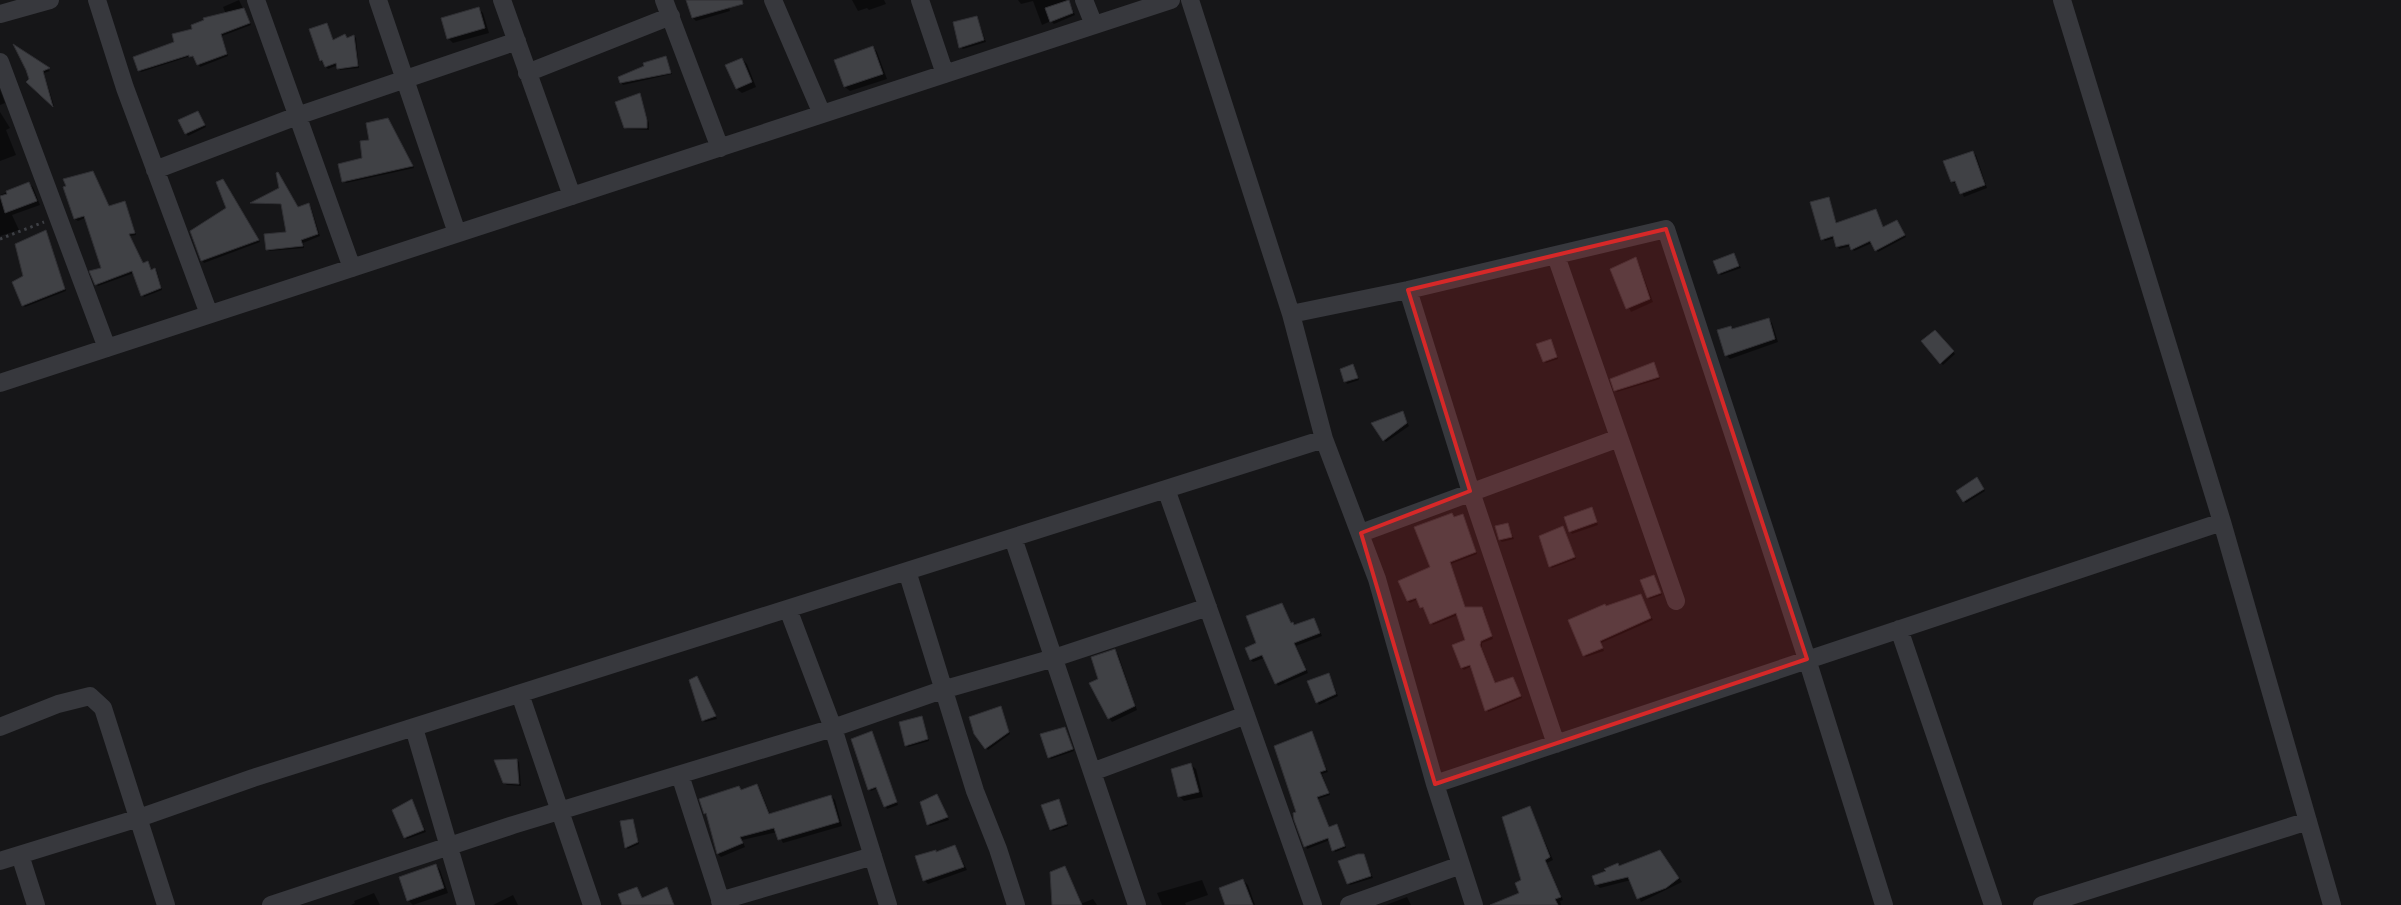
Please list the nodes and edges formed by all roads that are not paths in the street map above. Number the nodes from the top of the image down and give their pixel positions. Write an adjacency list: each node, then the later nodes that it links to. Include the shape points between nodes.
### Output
1 (50, 0): 13 (street)
2 (97, 0): 23 (street)
3 (256, 0): 21 (street)
4 (378, 0): 19 (street)
5 (503, 0): 15 (street)
6 (773, 0): 20 (street)
7 (920, 0): 18 (street)
8 (1084, 0): 14 (street)
9 (1171, 0): 14 (street)
10 (1190, 0): 30 (street)
11 (2062, 0): 37 (street)
12 (667, 8): 17 (street); 22 (street)
13 (0, 14)
14 (1094, 25): 18 (street)
15 (517, 41): 17 (street); 19 (street)
16 (0, 62): 31 (street)
17 (527, 73): 24 (street)
18 (945, 74): 20 (street)
19 (405, 79): 21 (street); 25 (street)
20 (822, 114): 22 (street)
21 (297, 116): 23 (street); 27 (street)
22 (720, 148): 24 (street)
23 (155, 170): 29 (street)
24 (572, 196): 25 (street)
25 (457, 233): 27 (street)
26 (1556, 256): 28 (street); 33 (street); 46 (street, via 1666,229)
27 (352, 268): 29 (street)
28 (1408, 290): 30 (street); 36 (street)
29 (209, 314): 31 (street)
30 (1291, 314): 34 (street)
31 (107, 348): 32 (street)
32 (2, 377)
33 (1620, 438): 36 (street); 41 (street)
34 (1324, 439): 35 (street); 38 (street)
35 (1166, 489): 39 (street); 42 (street)
36 (1470, 492): 38 (street); 53 (street)
37 (2222, 522): 44 (street); 59 (street)
38 (1361, 533): 56 (street)
39 (1013, 538): 40 (street); 45 (street)
40 (907, 572): 43 (street); 47 (street)
41 (1676, 600)
42 (1208, 607): 45 (street); 49 (street)
43 (788, 609): 48 (street); 52 (street)
44 (1899, 629): 46 (street); 79 (street)
45 (1054, 658): 47 (street); 54 (street)
46 (1807, 659): 53 (street); 78 (street)
47 (942, 690): 52 (street); 73 (street)
48 (520, 694): 51 (street); 57 (street)
49 (1246, 715): 54 (street); 75 (street)
50 (0, 727): 58 (street, via 58,704 90,696 103,708)
51 (414, 728): 58 (street, via 253,778); 60 (street)
52 (833, 728): 55 (street); 62 (street)
53 (1556, 744): 56 (street)
54 (1092, 772): 74 (street)
55 (680, 775): 57 (street); 66 (street)
56 (1435, 784): 64 (street)
57 (558, 812): 60 (street); 71 (street)
58 (139, 818): 61 (street); 68 (street)
59 (2308, 821): 80 (street); 81 (street)
60 (448, 846): 65 (street); 70 (street)
61 (20, 855): 63 (street); 67 (street)
62 (873, 856): 66 (street); 72 (street)
63 (0, 861)
64 (1461, 865): 76 (street); 77 (street)
65 (295, 902): 69 (street)
66 (721, 903)
67 (36, 905)
68 (166, 905)
69 (271, 905)
70 (466, 905)
71 (592, 905)
72 (888, 905)
73 (1016, 905)
74 (1137, 905)
75 (1312, 905)
76 (1349, 905)
77 (1474, 905)
78 (1884, 905)
79 (1994, 905)
80 (2042, 905)
81 (2332, 905)

